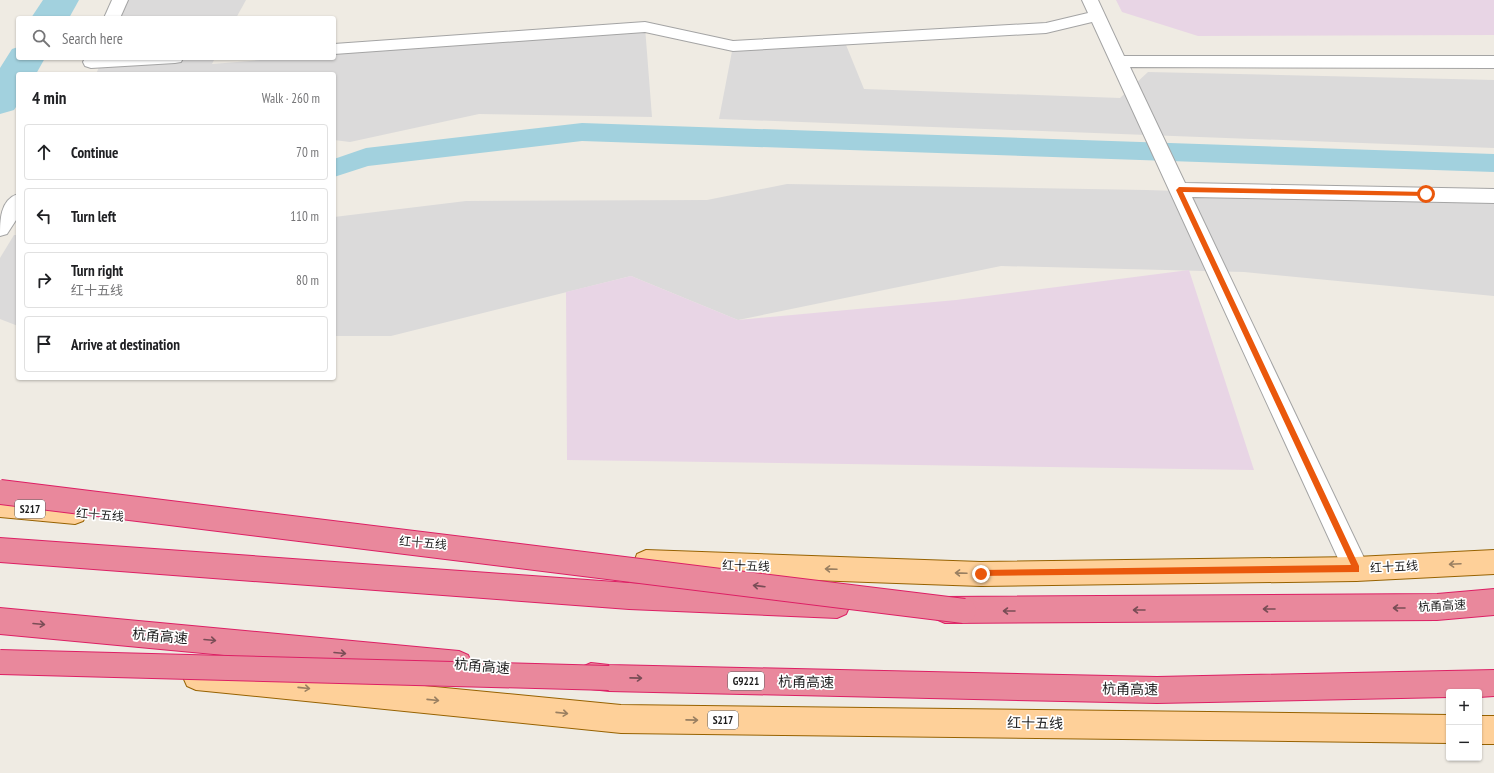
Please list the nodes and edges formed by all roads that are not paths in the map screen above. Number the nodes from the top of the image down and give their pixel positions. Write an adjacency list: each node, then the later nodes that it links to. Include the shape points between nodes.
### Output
1 (120, 0): 3 (street)
2 (1090, 0): 4 (street)
3 (113, 16)
4 (1098, 16): 5 (street, via 1046,28 732,46 645,27); 7 (street)
5 (336, 48)
6 (151, 60): 9 (street)
7 (1119, 62): 8 (street); 10 (street)
8 (1494, 62)
9 (90, 65)
10 (1179, 190): 11 (street); 18 (street)
11 (1494, 196)
12 (16, 204): 13 (street)
13 (0, 229)
14 (0, 492): 20 (highway, one-way to 14, bridge)
15 (0, 506): 18 (main road, 红十五线 / S217, one-way to 15, via 981,574 630,562)
16 (0, 550): 20 (highway, 杭甬高速, bridge, via 629,596)
17 (1494, 562): 18 (main road, 红十五线 / S217, one-way to 18)
18 (1356, 569)
19 (1494, 602): 20 (highway, 杭甬高速, one-way to 20, via 1437,608)
20 (964, 611)
21 (0, 621): 24 (highway, 杭甬高速 / G9221, one-way to 24, bridge)
22 (0, 658): 26 (main road, 红十五线 / S217, one-way to 26, via 621,719)
23 (0, 662): 24 (highway, bridge)
24 (609, 678): 25 (highway, 杭甬高速 / G9221, one-way to 25, via 1157,690)
25 (1494, 683)
26 (1446, 729)
27 (1482, 730): 28 (main road)
28 (1494, 730)

